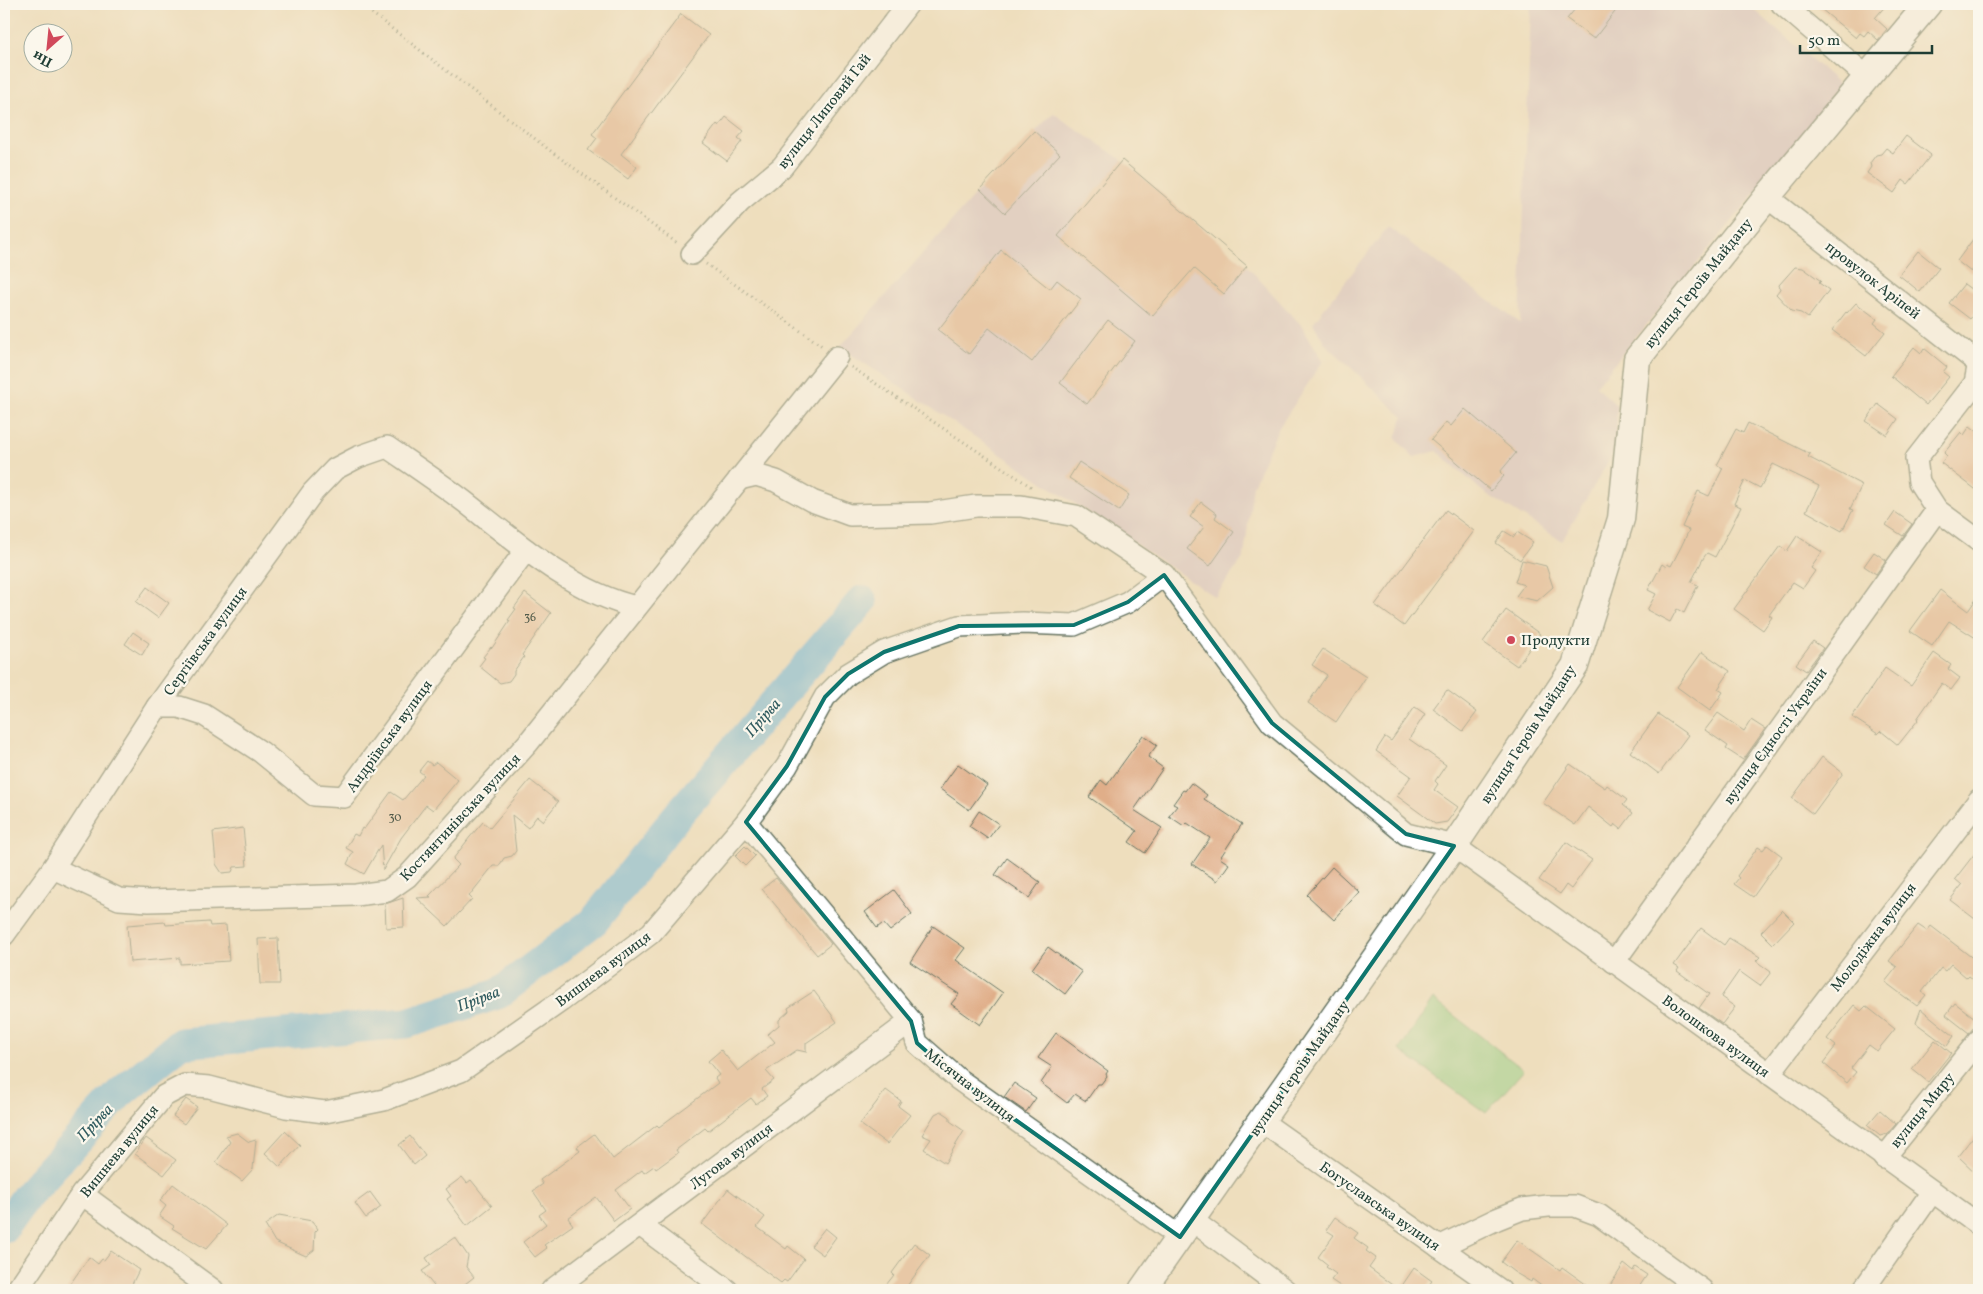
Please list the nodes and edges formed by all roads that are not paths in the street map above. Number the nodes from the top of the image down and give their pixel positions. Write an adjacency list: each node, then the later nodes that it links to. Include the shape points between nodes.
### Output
1 (908, 4): 6 (street, вулиця Липовий Гай, via 782,167 740,202)
2 (1782, 4): 4 (street)
3 (1928, 4): 4 (street, вулиця Героїв Майдану)
4 (1867, 77): 5 (street, вулиця Героїв Майдану)
5 (1767, 197): 8 (street, провулок Аріпей); 18 (street, вулиця Героїв Майдану, via 1637,358 1621,518 1575,666)
6 (692, 254)
7 (837, 357): 9 (street, Костянтинівська вулиця)
8 (1979, 362): 10 (street, via 1975,384 1916,459 1919,482)
9 (740, 479): 13 (street, via 756,476 776,481 812,501 850,515 1021,506 1076,516); 14 (street, Костянтинівська вулиця)
10 (1937, 510): 11 (street); 21 (street, вулиця Єдності України)
11 (1979, 541)
12 (526, 550): 14 (street, via 593,593); 15 (street, Андріївська вулиця, via 344,797 314,795 261,752 204,715 179,707); 15 (street, Сергіївська вулиця, via 387,447 358,457 335,469 313,492)
13 (1164, 575): 17 (street, Вишнева вулиця, via 1128,602 1074,625 959,626 884,652 848,674 825,697 788,766); 18 (street, via 1272,722 1406,834)
14 (636, 607): 19 (street, Костянтинівська вулиця, via 528,744 407,877 387,891 149,901 119,899)
15 (157, 707): 19 (street, Сергіївська вулиця)
16 (1979, 800): 24 (street, Молодіжна вулиця)
17 (746, 822): 22 (street, Місячна вулиця); 28 (street, Вишнева вулиця, via 651,933 461,1071 384,1100 325,1112 286,1107 209,1087 185,1085 164,1096)
18 (1454, 846): 21 (street, Волошкова вулиця); 25 (street, вулиця Героїв Майдану)
19 (53, 868): 20 (street)
20 (4, 934)
21 (1614, 962): 24 (street, Волошкова вулиця)
22 (910, 1021): 29 (street, Лугова вулиця); 31 (street, Місячна вулиця, via 917,1043 958,1079)
23 (1979, 1040): 26 (street, вулиця Миру)
24 (1769, 1074): 26 (street, Волошкова вулиця)
25 (1261, 1122): 31 (street, вулиця Героїв Майдану); 32 (street, Богуславська вулиця)
26 (1884, 1158): 27 (street, Волошкова вулиця)
27 (1932, 1192): 30 (street, Волошкова вулиця); 41 (street)
28 (82, 1194): 33 (street, Вишнева вулиця); 34 (street)
29 (640, 1225): 35 (street, Лугова вулиця); 36 (street)
30 (1979, 1226)
31 (1186, 1228): 37 (street, вулиця Героїв Майдану); 38 (street, Місячна вулиця)
32 (1439, 1247): 39 (street, Богуславська вулиця); 40 (street, via 1522,1209 1575,1206 1598,1214)
33 (17, 1290)
34 (213, 1290)
35 (552, 1290)
36 (727, 1290)
37 (1142, 1290)
38 (1285, 1290)
39 (1500, 1290)
40 (1702, 1290)
41 (1863, 1290)

